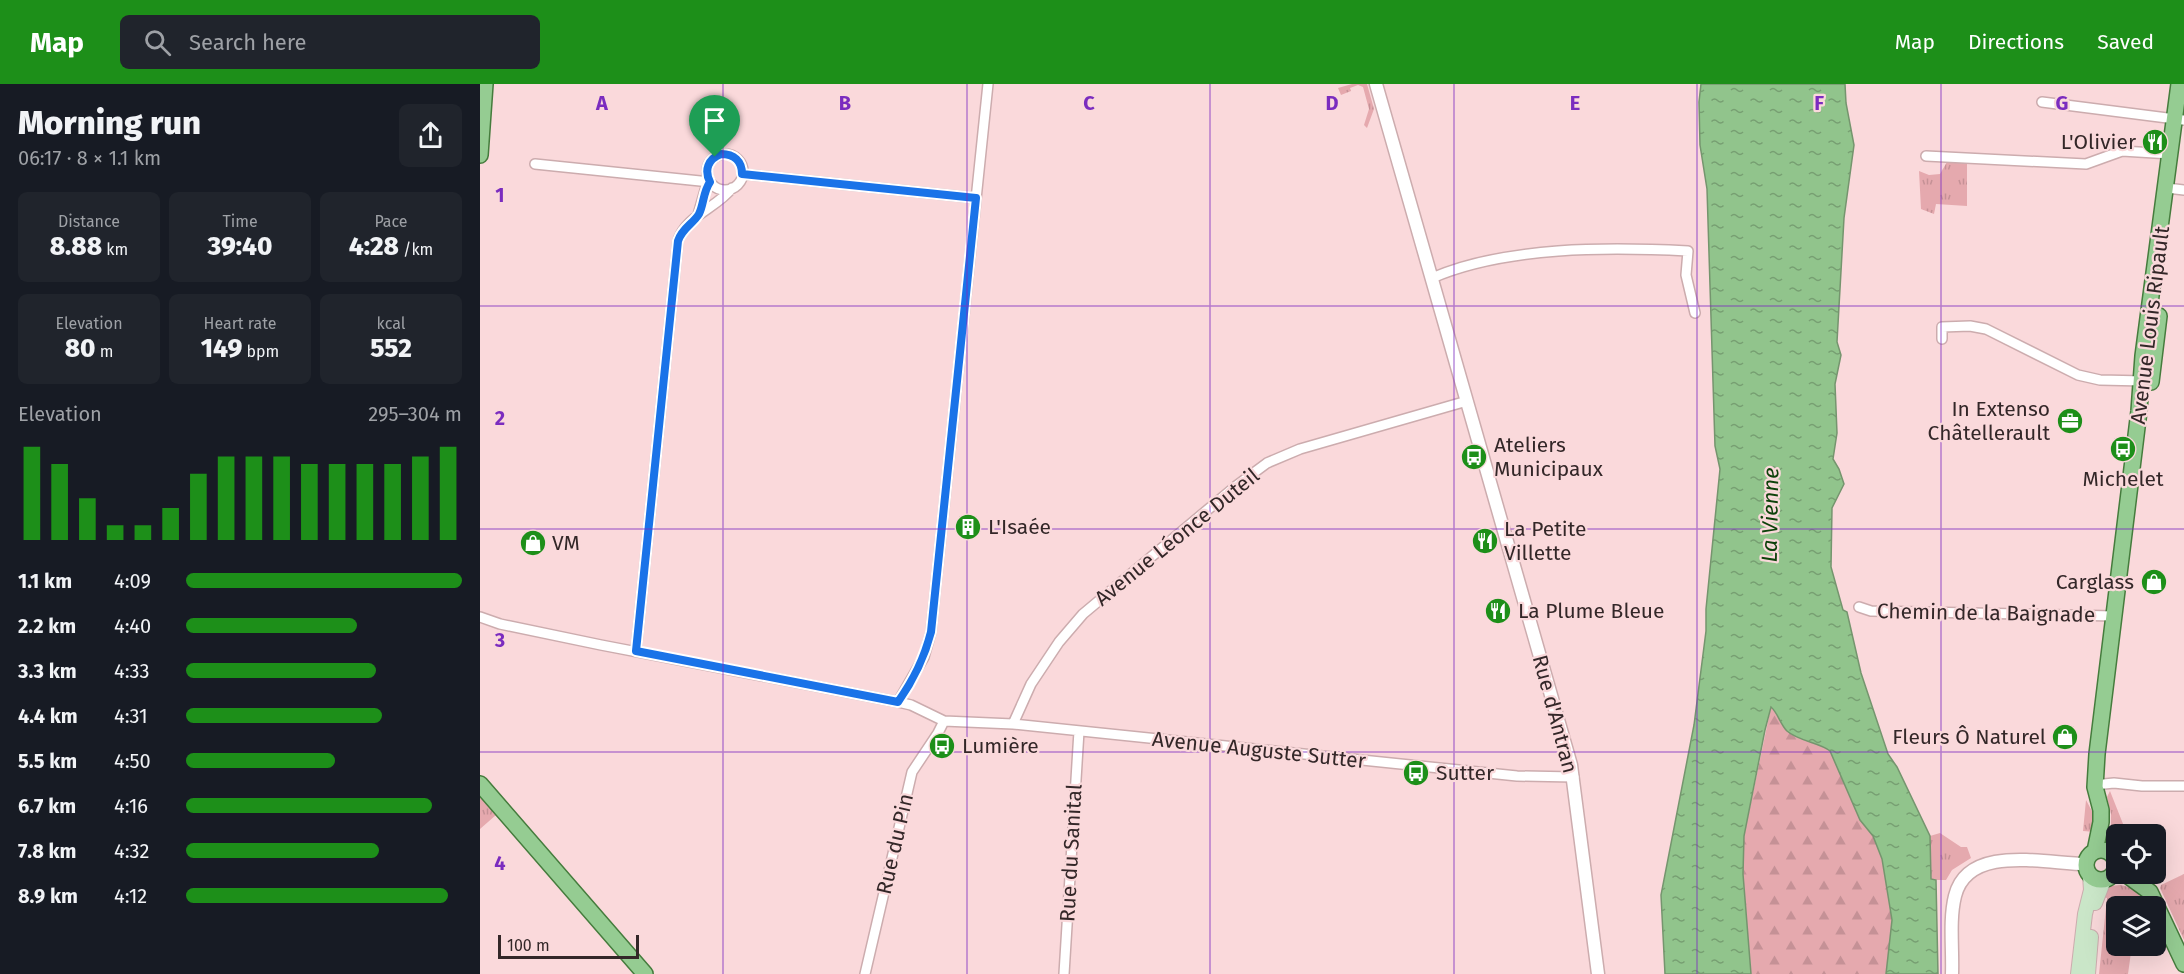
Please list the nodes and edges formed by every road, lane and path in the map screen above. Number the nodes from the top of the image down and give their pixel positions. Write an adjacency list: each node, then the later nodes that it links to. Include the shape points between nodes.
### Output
1 (485, 84): 8 (main road)
2 (988, 84): 15 (street)
3 (1376, 84): 17 (street, Rue d'Antran)
4 (2180, 84): 6 (main road, Avenue Louis Ripault)
5 (2042, 102): 6 (street)
6 (2181, 116): 7 (main road, Avenue Louis Ripault); 14 (main road, Avenue Louis Ripault)
7 (2171, 154): 9 (street, via 2122,151 2086,164); 14 (main road, Avenue Louis Ripault)
8 (480, 155)
9 (1926, 156)
10 (535, 164): 12 (street)
11 (742, 174): 12 (street, via 736,158 721,154 708,165); 13 (street); 15 (street)
12 (710, 182): 13 (street, via 717,188); 16 (street)
13 (732, 188): 16 (street)
14 (2175, 189): 20 (main road, Avenue Louis Ripault, via 2143,356)
15 (976, 198): 28 (street, via 931,632 914,679)
16 (698, 215): 27 (street, via 680,236 677,250)
17 (1432, 278): 18 (street, via 1463,267 1523,255 1621,249 1688,251 1686,275); 21 (street, Rue d'Antran)
18 (1695, 313)
19 (1942, 339): 20 (street, via 1942,327 1981,327 2078,375 2100,380)
20 (2146, 381): 23 (main road, Avenue Louis Ripault); 34 (main road, Avenue Louis Ripault)
21 (1467, 401): 30 (street, Avenue Léonce Duteil, via 1300,449 1267,463 1068,629 1031,684); 32 (street, Rue d'Antran)
22 (1859, 607): 23 (street, Chemin de la Baignade, via 1870,611)
23 (2114, 616): 34 (main road, Avenue Louis Ripault)
24 (480, 617): 26 (street)
25 (480, 624): 26 (street)
26 (500, 624): 27 (street)
27 (636, 651): 28 (street)
28 (898, 702): 29 (street)
29 (944, 721): 30 (street, Avenue Auguste Sutter); 43 (street, Rue du Pin, via 912,772)
30 (1013, 724): 31 (street, Avenue Auguste Sutter)
31 (1079, 731): 32 (street, Avenue Auguste Sutter, via 1517,776); 44 (street, Rue du Sanital)
32 (1574, 777): 45 (street, Rue d'Antran)
33 (480, 784): 42 (main road)
34 (2098, 784): 35 (street); 36 (main road, Avenue Louis Ripault, via 2100,836)
35 (2184, 786)
36 (2106, 860)
37 (2106, 868): 46 (street, via 1994,861 1967,874 1961,880 1954,903)
38 (2106, 871): 47 (main road, via 2091,890)
39 (2106, 873): 48 (main road, via 2095,906)
40 (2136, 884): 41 (main road, via 2150,892)
41 (2184, 964)
42 (645, 974)
43 (865, 974)
44 (1064, 974)
45 (1598, 974)
46 (1952, 974)
47 (2078, 974)
48 (2088, 974)

